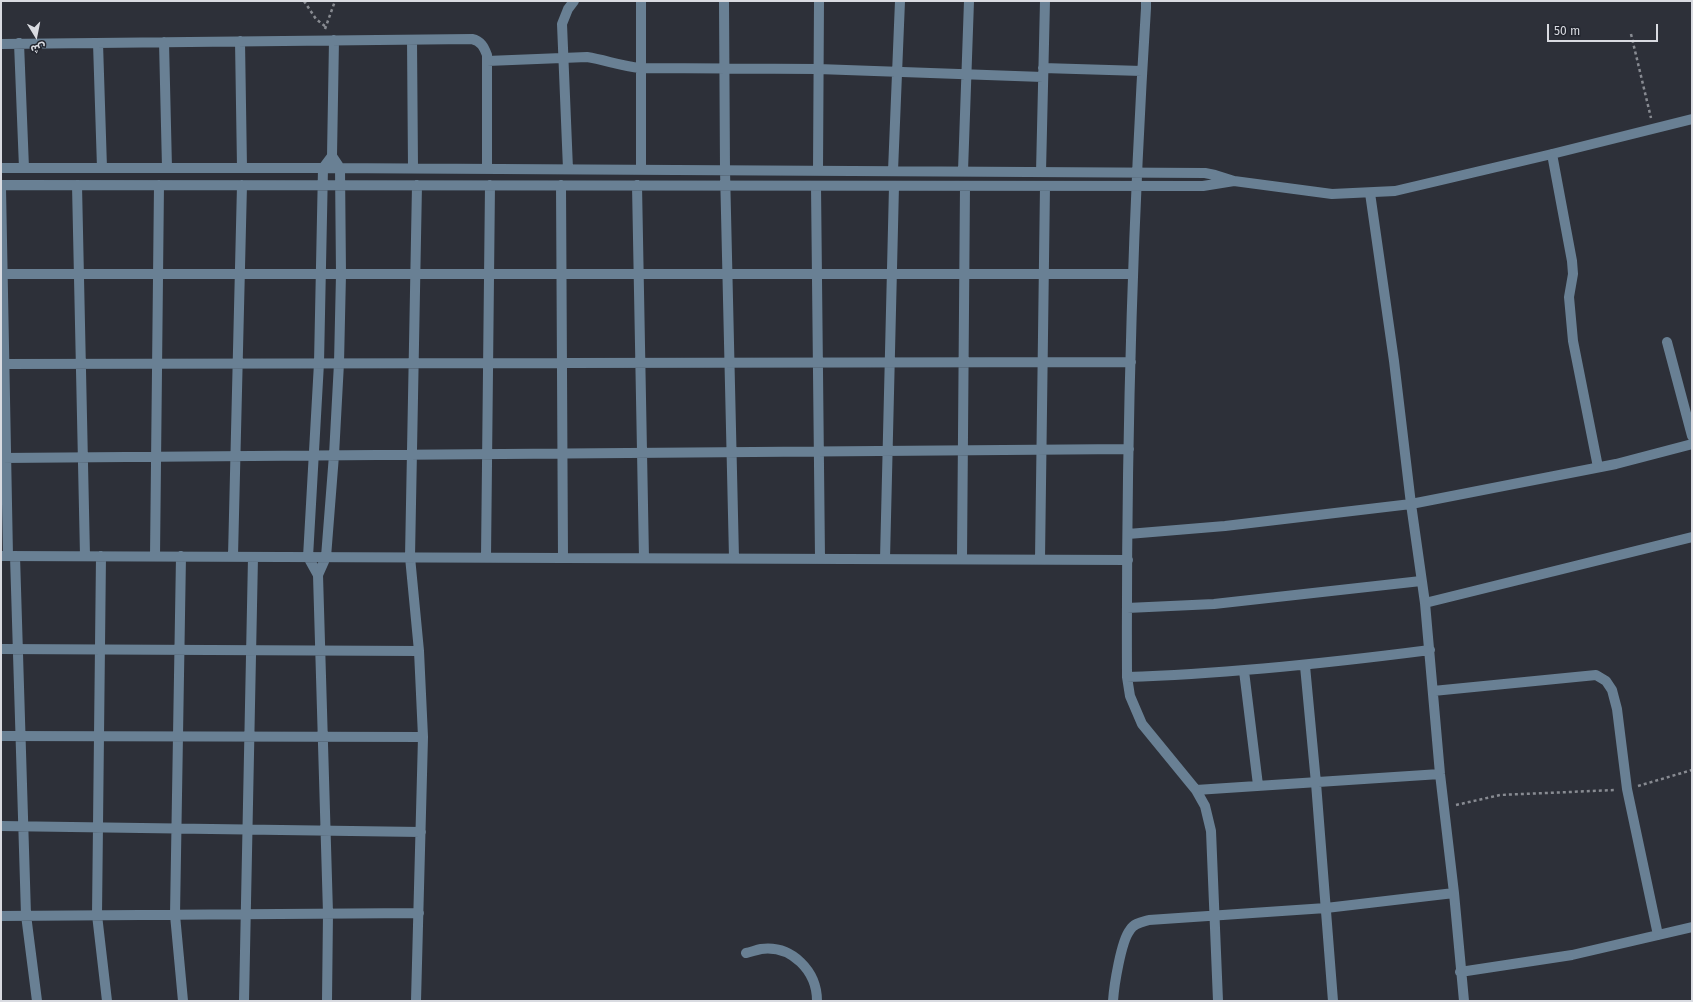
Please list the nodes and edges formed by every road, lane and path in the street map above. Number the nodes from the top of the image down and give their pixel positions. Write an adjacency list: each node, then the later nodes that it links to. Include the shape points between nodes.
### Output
1 (304, 1): 11 (path, via 316,19)
2 (335, 1): 11 (path)
3 (574, 1): 21 (street, via 562,24)
4 (640, 1): 23 (street)
5 (724, 1): 24 (street)
6 (819, 1): 25 (street)
7 (900, 1): 28 (street)
8 (969, 1): 29 (street)
9 (1044, 1): 27 (street)
10 (1146, 1): 26 (street)
11 (326, 27): 13 (path)
12 (1631, 34): 31 (path)
13 (321, 40): 14 (street); 16 (street)
14 (334, 40): 15 (street); 33 (street)
15 (412, 40): 22 (street, via 476,40 485,49); 41 (street)
16 (240, 41): 17 (street); 38 (street)
17 (164, 42): 19 (street); 37 (street)
18 (18, 43): 19 (street); 20 (street); 35 (street)
19 (98, 43): 36 (street)
20 (1, 44)
21 (562, 58): 22 (street); 23 (street, via 604,59 622,66); 43 (street)
22 (487, 61): 42 (street)
23 (640, 68): 24 (street); 44 (street)
24 (724, 69): 25 (street); 45 (street)
25 (818, 69): 28 (street); 46 (street)
26 (1142, 71): 27 (street); 50 (street)
27 (1043, 72): 29 (street); 49 (street)
28 (897, 73): 29 (street); 47 (street)
29 (966, 75): 48 (street)
30 (1692, 119): 31 (street)
31 (1653, 128): 32 (street)
32 (1552, 154): 69 (street, via 1395,191); 121 (street, via 1572,261 1573,274 1569,297 1573,341)
33 (332, 156): 39 (street); 40 (street)
34 (1, 168): 35 (street)
35 (24, 168): 36 (street)
36 (102, 168): 37 (street)
37 (167, 168): 38 (street)
38 (242, 168): 39 (street)
39 (323, 168): 40 (street); 56 (street)
40 (340, 168): 41 (street); 57 (street)
41 (413, 168): 42 (street)
42 (487, 168): 43 (street)
43 (568, 169): 44 (street)
44 (641, 169): 45 (street)
45 (725, 170): 46 (street); 62 (street)
46 (818, 170): 47 (street)
47 (893, 171): 48 (street)
48 (963, 171): 49 (street)
49 (1041, 172): 50 (street)
50 (1137, 172): 51 (street, via 1205,173); 67 (street)
51 (1234, 181): 67 (street, via 1203,186); 69 (street, via 1332,194)
52 (1, 185): 53 (street)
53 (77, 185): 54 (street); 71 (street)
54 (158, 185): 55 (street); 72 (street)
55 (242, 185): 56 (street); 73 (street)
56 (323, 185): 57 (street); 74 (street)
57 (340, 185): 58 (street); 75 (street)
58 (417, 185): 59 (street); 76 (street)
59 (490, 185): 60 (street); 77 (street)
60 (561, 185): 61 (street); 78 (street)
61 (637, 185): 62 (street); 79 (street)
62 (726, 185): 63 (street); 80 (street)
63 (816, 186): 64 (street); 81 (street)
64 (894, 186): 65 (street); 82 (street)
65 (965, 186): 66 (street); 83 (street)
66 (1045, 186): 67 (street); 84 (street)
67 (1136, 186): 85 (street)
68 (1, 188): 70 (street)
69 (1370, 193): 122 (street)
70 (2, 274): 71 (street); 101 (street)
71 (79, 274): 72 (street); 102 (street)
72 (158, 274): 73 (street); 89 (street)
73 (240, 274): 74 (street); 90 (street)
74 (322, 274): 75 (street); 91 (street)
75 (341, 274): 76 (street); 92 (street)
76 (416, 274): 77 (street); 93 (street)
77 (489, 274): 78 (street); 94 (street)
78 (562, 274): 79 (street); 95 (street)
79 (639, 274): 80 (street); 96 (street)
80 (728, 274): 81 (street); 97 (street)
81 (817, 274): 82 (street); 98 (street)
82 (892, 274): 83 (street); 99 (street)
83 (964, 274): 84 (street); 100 (street)
84 (1044, 274): 85 (street); 87 (street)
85 (1132, 274): 88 (street)
86 (1667, 342): 103 (street)
87 (1042, 362): 88 (street); 100 (street); 107 (street)
88 (1131, 362): 105 (street)
89 (157, 363): 90 (street); 102 (street); 117 (street)
90 (238, 363): 91 (street); 118 (street)
91 (319, 363): 92 (street); 115 (street)
92 (339, 363): 93 (street); 116 (street)
93 (414, 363): 94 (street); 113 (street)
94 (488, 363): 95 (street); 114 (street)
95 (562, 363): 96 (street); 111 (street)
96 (640, 363): 97 (street); 112 (street)
97 (729, 363): 98 (street); 110 (street)
98 (818, 363): 99 (street); 108 (street)
99 (890, 363): 100 (street); 109 (street)
100 (963, 363): 106 (street)
101 (3, 364): 102 (street); 120 (street)
102 (81, 364): 119 (street)
103 (1692, 436)
104 (1692, 444): 121 (street)
105 (1129, 449): 107 (street); 123 (street)
106 (962, 450): 107 (street); 109 (street); 141 (street)
107 (1041, 450): 142 (street)
108 (818, 451): 109 (street); 110 (street); 139 (street)
109 (888, 451): 140 (street)
110 (731, 452): 112 (street); 138 (street)
111 (563, 453): 112 (street); 114 (street); 136 (street)
112 (642, 453): 137 (street)
113 (412, 454): 114 (street); 116 (street); 134 (street)
114 (487, 454): 135 (street)
115 (315, 455): 116 (street); 118 (street); 132 (street)
116 (334, 455): 133 (street)
117 (156, 456): 118 (street); 119 (street); 128 (street)
118 (236, 456): 130 (street)
119 (83, 457): 120 (street); 126 (street)
120 (4, 458): 125 (street)
121 (1598, 467): 122 (street)
122 (1411, 504): 123 (street, via 1225,526); 145 (street)
123 (1128, 534): 143 (street)
124 (1692, 537): 146 (street)
125 (8, 556): 126 (street); 149 (street)
126 (85, 556): 127 (street)
127 (101, 556): 128 (street); 150 (street)
128 (155, 556): 129 (street)
129 (181, 556): 130 (street); 151 (street)
130 (233, 556): 131 (street)
131 (253, 556): 132 (street); 152 (street)
132 (308, 557): 133 (street); 144 (street)
133 (326, 557): 134 (street); 144 (street)
134 (410, 557): 135 (street); 155 (street)
135 (486, 557): 136 (street)
136 (563, 558): 137 (street)
137 (644, 558): 138 (street)
138 (734, 558): 139 (street)
139 (820, 558): 140 (street)
140 (885, 559): 141 (street)
141 (962, 559): 142 (street)
142 (1040, 559): 143 (street)
143 (1128, 560): 147 (street)
144 (318, 575): 154 (street)
145 (1422, 580): 146 (street); 147 (street, via 1214,604)
146 (1425, 603): 153 (street)
147 (1127, 608): 158 (street)
148 (1, 649): 149 (street)
149 (18, 650): 150 (street); 161 (street)
150 (100, 650): 151 (street); 162 (street)
151 (180, 650): 152 (street); 163 (street)
152 (251, 650): 154 (street); 164 (street)
153 (1430, 650): 156 (street); 159 (street)
154 (320, 651): 155 (street); 165 (street)
155 (419, 651): 166 (street)
156 (1305, 666): 157 (street); 169 (street)
157 (1244, 671): 158 (street); 170 (street)
158 (1127, 677): 172 (street, via 1130,696 1142,724)
159 (1433, 691): 168 (street); 171 (street, via 1596,675 1606,681 1612,690 1617,709)
160 (1, 736): 161 (street)
161 (20, 736): 162 (street); 175 (street)
162 (99, 736): 163 (street); 176 (street)
163 (178, 737): 164 (street); 177 (street)
164 (250, 737): 165 (street); 178 (street)
165 (322, 737): 166 (street); 179 (street)
166 (423, 737): 180 (street)
167 (1692, 770): 171 (path)
168 (1440, 774): 169 (street); 173 (street)
169 (1316, 783): 170 (street); 182 (street)
170 (1258, 785): 172 (street)
171 (1627, 789): 173 (path, via 1500,795); 192 (street)
172 (1196, 790): 189 (street, via 1205,806 1211,831)
173 (1445, 808): 181 (street)
174 (1, 826): 175 (street)
175 (23, 826): 176 (street); 187 (street)
176 (98, 828): 177 (street); 188 (street)
177 (177, 829): 178 (street); 185 (street)
178 (248, 830): 179 (street); 186 (street)
179 (325, 831): 180 (street); 183 (street)
180 (421, 832): 184 (street)
181 (1454, 893): 182 (street); 194 (street)
182 (1326, 908): 189 (street); 204 (street)
183 (328, 913): 184 (street); 186 (street); 199 (street)
184 (419, 913): 200 (street)
185 (175, 914): 186 (street); 188 (street); 197 (street)
186 (247, 914): 198 (street)
187 (26, 915): 188 (street); 190 (street); 195 (street)
188 (97, 915): 196 (street)
189 (1215, 915): 202 (street, via 1149,920 1136,924 1129,930 1123,947); 203 (street)
190 (1, 916)
191 (1692, 927): 192 (street)
192 (1658, 935): 194 (street, via 1572,955)
193 (746, 953): 201 (street, via 776,949 791,954 812,976 817,991)
194 (1460, 972): 205 (street)
195 (38, 1001)
196 (107, 1001)
197 (183, 1001)
198 (244, 1001)
199 (328, 1001)
200 (416, 1001)
201 (816, 1001)
202 (1113, 1001)
203 (1218, 1001)
204 (1333, 1001)
205 (1464, 1001)

